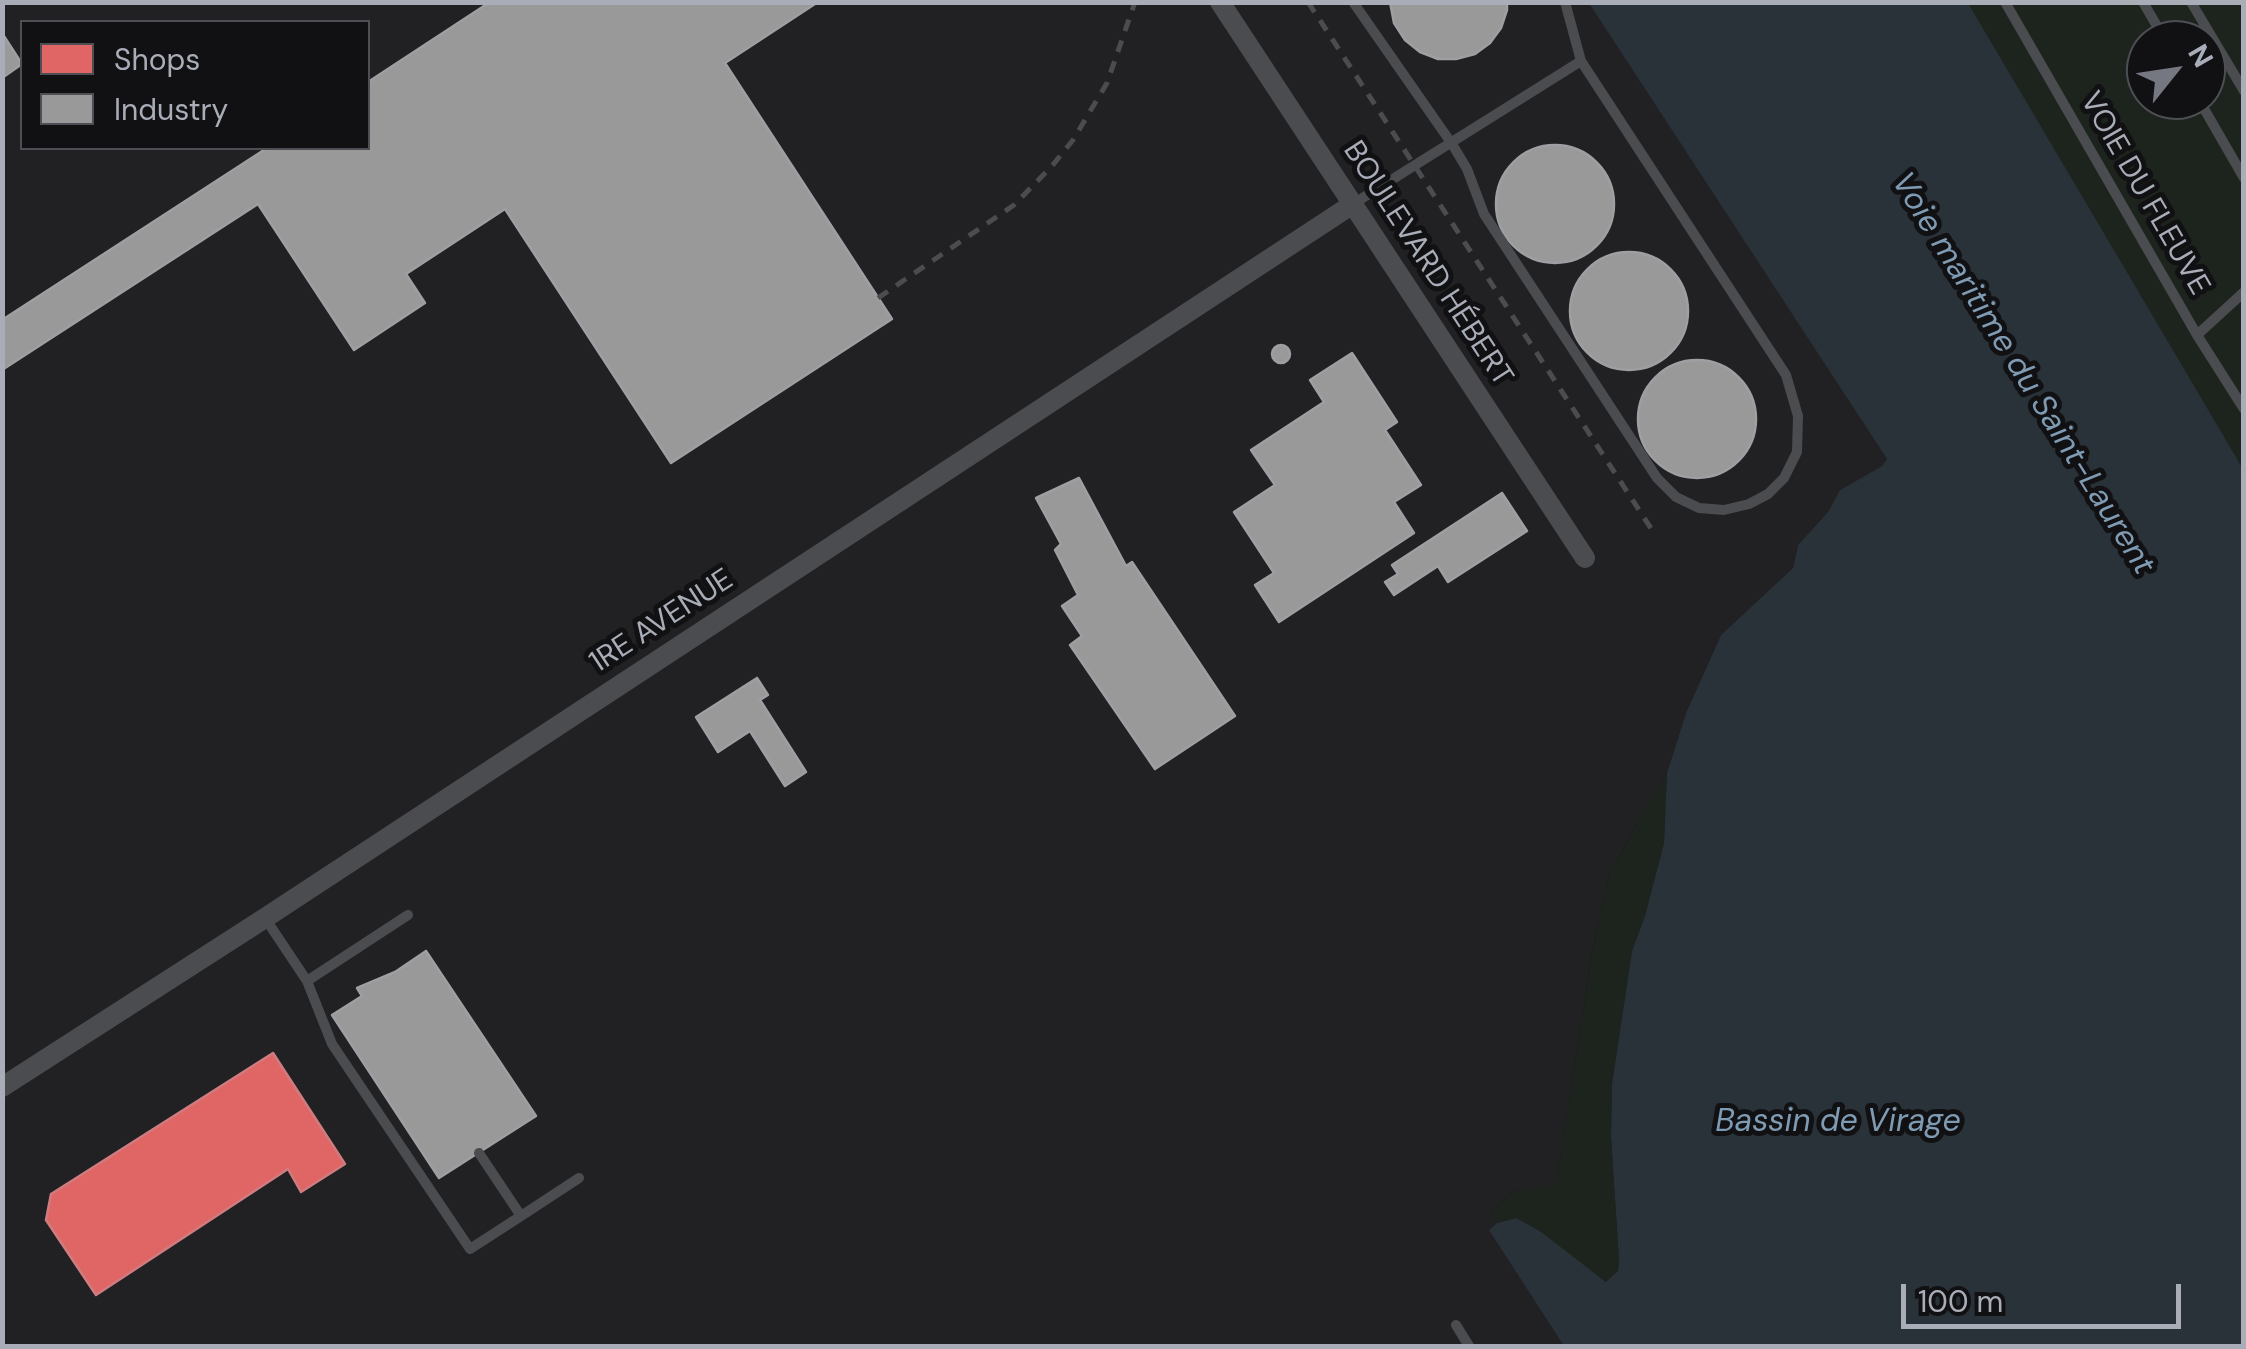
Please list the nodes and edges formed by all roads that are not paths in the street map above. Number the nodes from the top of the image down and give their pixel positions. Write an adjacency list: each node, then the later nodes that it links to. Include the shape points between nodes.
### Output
1 (1220, 2): 11 (street, BOULEVARD HÉBERT)
2 (1353, 2): 9 (lane)
3 (1565, 2): 6 (lane)
4 (2005, 2): 13 (lane, VOIE DU FLEUVE)
5 (2191, 2): 7 (lane)
6 (1581, 61): 9 (lane); 9 (lane, via 1786,375 1798,416 1798,452 1768,494 1724,510 1699,508 1657,478 1484,214)
7 (2244, 91)
8 (2211, 120): 10 (lane)
9 (1452, 144): 11 (lane)
10 (2244, 178)
11 (1352, 204): 15 (street, BOULEVARD HÉBERT); 17 (street, 1RE AVENUE)
12 (2244, 292): 13 (lane)
13 (2196, 335): 14 (lane, VOIE DU FLEUVE)
14 (2244, 409)
15 (1584, 558)
16 (408, 916): 18 (lane)
17 (264, 918): 18 (lane); 19 (street, 1RE AVENUE)
18 (307, 981): 22 (lane, via 332,1044 470,1249)
19 (2, 1087)
20 (480, 1153): 22 (lane)
21 (578, 1178): 22 (lane)
22 (521, 1216)
23 (1456, 1325): 24 (lane)
24 (1469, 1346)

